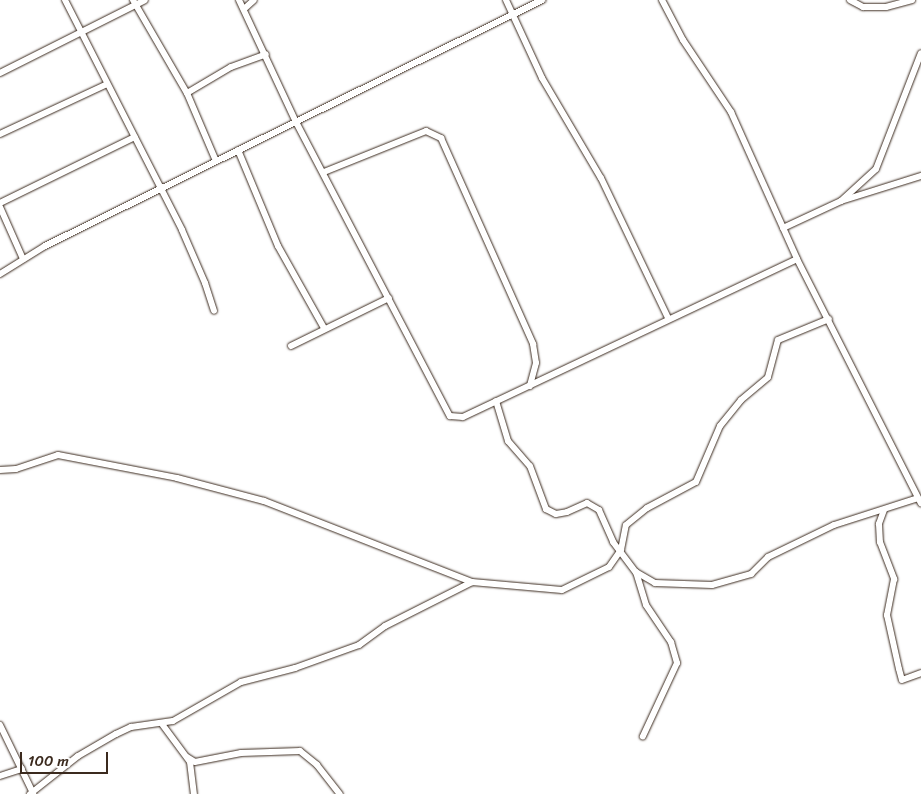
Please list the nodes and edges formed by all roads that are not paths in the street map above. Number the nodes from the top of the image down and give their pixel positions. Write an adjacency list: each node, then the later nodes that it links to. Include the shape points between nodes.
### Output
1 (65, 0): 13 (street)
2 (145, 0): 10 (street)
3 (239, 0): 11 (street)
4 (254, 0): 11 (street)
5 (506, 0): 12 (street)
6 (542, 0): 12 (street)
7 (662, 0): 30 (street, via 683,40 731,112)
8 (850, 0): 9 (street, via 863,7 886,7)
9 (912, 0)
10 (134, 2): 13 (street); 18 (street)
11 (244, 9): 15 (street)
12 (513, 15): 19 (street); 36 (street, via 542,78 601,178)
13 (80, 33): 16 (street); 17 (street)
14 (921, 52): 27 (street, via 876,169)
15 (266, 54): 18 (street, via 231,67); 19 (street)
16 (0, 73)
17 (107, 84): 20 (street); 21 (street)
18 (187, 93): 23 (street)
19 (296, 122): 22 (street); 24 (street)
20 (0, 134)
21 (135, 137): 26 (street); 28 (street)
22 (238, 150): 23 (street); 38 (street, via 278,246)
23 (216, 161): 26 (street)
24 (324, 172): 34 (street); 40 (street, via 426,130 441,138 533,344 536,363)
25 (921, 176): 27 (street)
26 (160, 188): 31 (street); 35 (street, via 200,269)
27 (840, 200): 30 (street)
28 (0, 203)
29 (0, 207): 31 (street)
30 (783, 228): 32 (street)
31 (23, 259): 33 (street)
32 (797, 259): 36 (street); 37 (street)
33 (0, 274)
34 (389, 298): 38 (street); 41 (street, via 446,412 455,418)
35 (214, 311)
36 (668, 318): 40 (street)
37 (830, 319): 43 (street); 45 (street, via 778,340 768,377 741,400 720,426 696,482 646,508 626,525)
38 (324, 328): 39 (street)
39 (291, 346)
40 (530, 386): 41 (street)
41 (496, 401): 45 (street, via 508,441 530,466 546,509 556,514 592,504)
42 (0, 470): 47 (street, via 58,455 178,478 264,501)
43 (920, 500): 44 (street)
44 (884, 510): 46 (street, via 834,525 768,557 751,574 712,585 655,583); 48 (street, via 879,524 880,542 894,579 887,614 898,669 902,680)
45 (621, 550): 46 (street); 47 (street, via 609,567 562,590)
46 (636, 572): 51 (street, via 646,605 663,628 677,663)
47 (472, 582): 49 (street, via 385,626 359,645 295,668 241,682 195,710)
48 (921, 673)
49 (162, 724): 52 (street); 55 (street, via 131,727 116,734 78,756)
50 (0, 725): 53 (street)
51 (643, 736)
52 (186, 757): 56 (street, via 193,773); 57 (street, via 195,762 240,752 300,751 317,765)
53 (22, 768): 54 (street); 55 (street)
54 (0, 776)
55 (32, 793)
56 (194, 794)
57 (340, 794)

